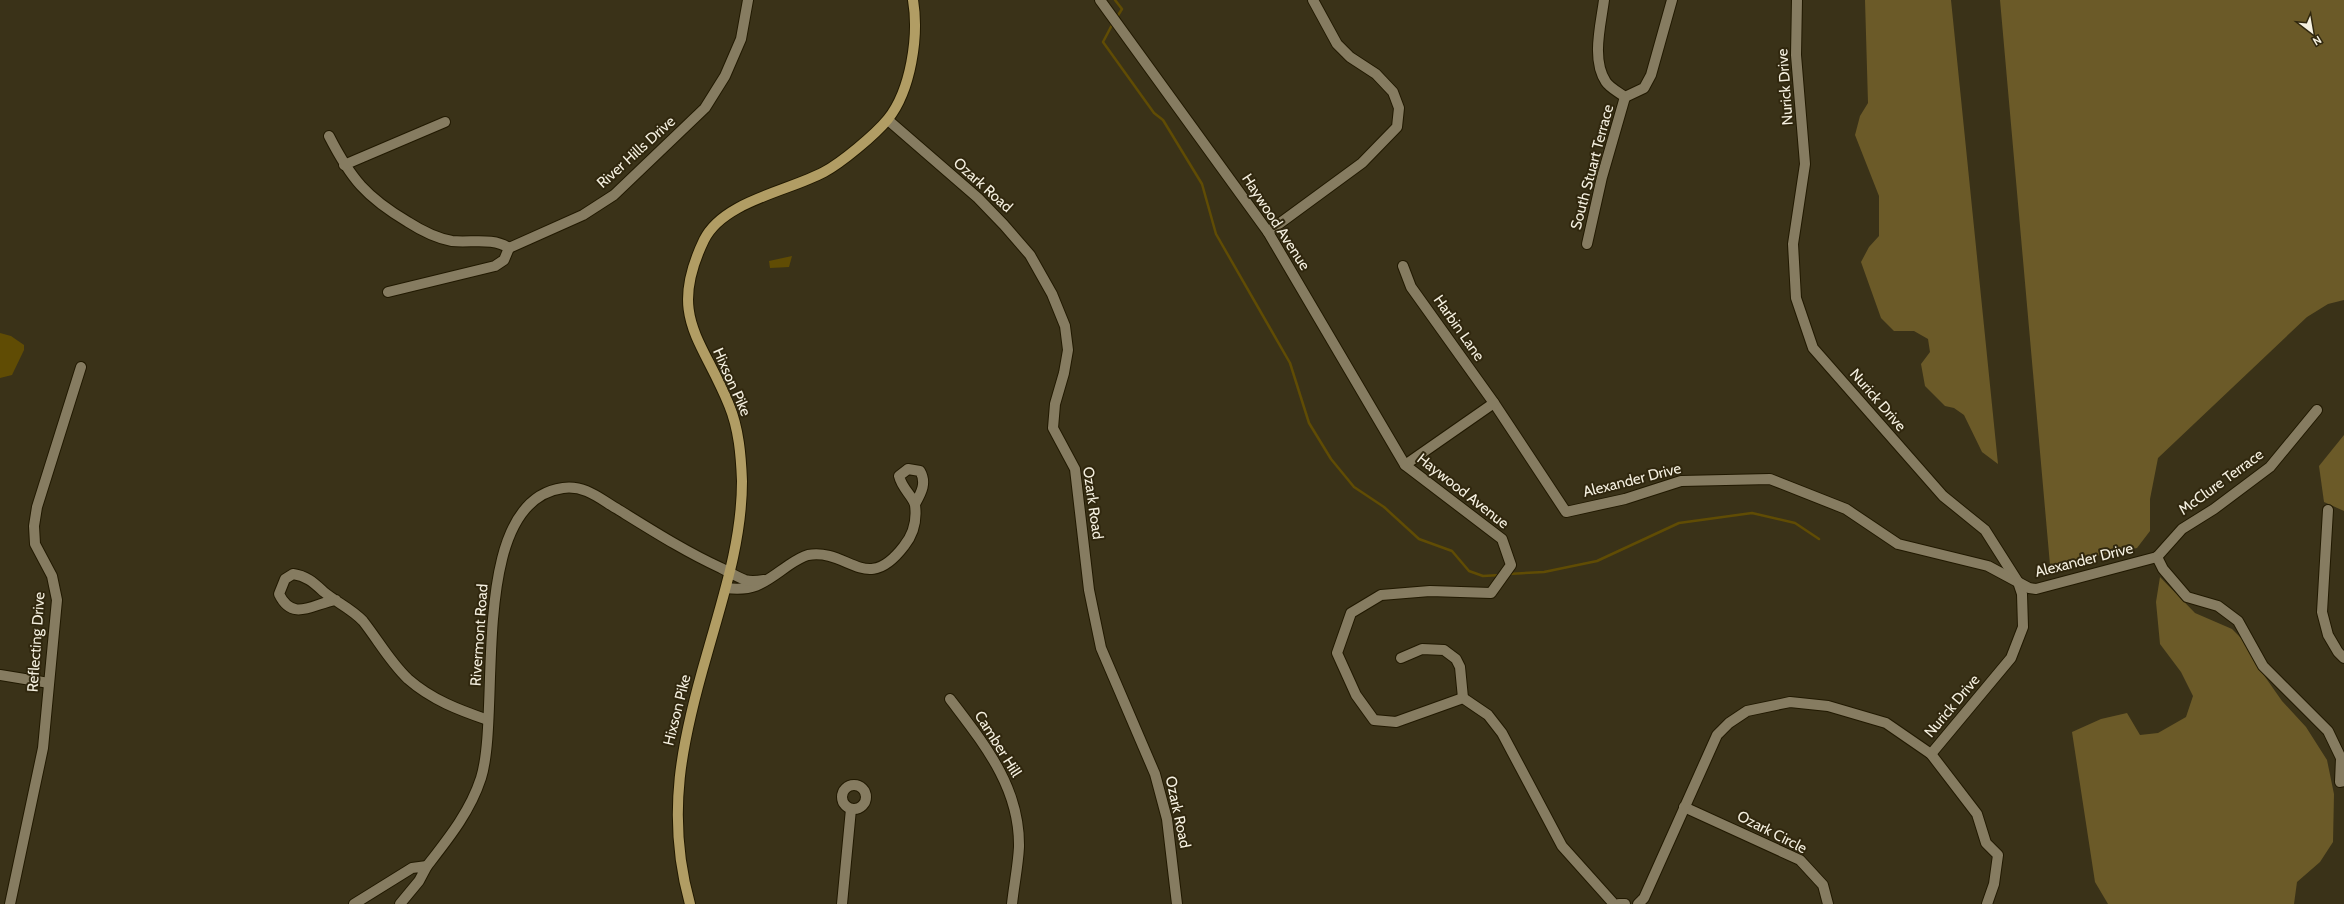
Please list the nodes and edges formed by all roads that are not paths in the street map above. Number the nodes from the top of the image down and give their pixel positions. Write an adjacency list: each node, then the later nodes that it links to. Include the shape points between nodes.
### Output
1 (748, 0): 15 (street, River Hills Drive, via 741,39 725,76 706,108 614,195 583,215)
2 (913, 0): 9 (main road, Hixson Pike, via 915,31 911,63 900,99)
3 (1100, 0): 13 (street, Haywood Avenue)
4 (1313, 0): 13 (street, via 1337,44 1350,57 1376,74 1393,92 1399,108 1397,127 1362,163)
5 (1604, 0): 8 (street, via 1600,66 1606,82)
6 (1672, 0): 8 (street, via 1651,75 1644,88)
7 (1797, 0): 27 (street, Nurick Drive, via 1796,55 1805,164 1792,244 1796,298 1813,348 1943,496 1985,530)
8 (1625, 97): 14 (street, South Stuart Terrace, via 1603,174)
9 (888, 120): 25 (main road, Hixson Pike, via 846,158 823,173 761,197 725,217 705,236 692,270 687,287 688,309 696,339 729,405 737,428 741,503); 48 (street, Ozark Road, via 978,198 1030,255 1052,294 1065,326 1068,350 1052,428 1075,469 1089,590 1101,648 1155,774 1167,819)
10 (445, 122): 12 (street)
11 (329, 136): 12 (street)
12 (344, 165): 15 (street, via 364,191 381,206 434,237 452,241 501,243)
13 (1268, 232): 21 (street, Haywood Avenue)
14 (1587, 244)
15 (509, 248): 17 (street, via 504,260 495,266)
16 (1404, 266): 19 (street, Harbin Lane, via 1411,287)
17 (388, 292)
18 (81, 367): 33 (street, Reflecting Drive, via 37,507 34,526 35,544 52,576 56,600)
19 (1494, 404): 21 (street); 27 (street, Alexander Drive, via 1566,512 1681,481 1770,480 1846,509 1898,544 1988,566)
20 (2317, 410): 24 (street, McClure Terrace, via 2270,468 2214,509 2182,528)
21 (1405, 465): 35 (street, Haywood Avenue, via 1502,539 1511,565 1490,593 1430,591 1381,595 1351,613 1337,653 1356,695 1374,720 1396,722)
22 (915, 504): 26 (street, via 912,536 890,562 875,569 863,569 834,558 809,555)
23 (2328, 510): 31 (street, via 2322,612 2328,635)
24 (2157, 557): 27 (street, Alexander Drive, via 2036,589); 38 (street, Alexander Drive, via 2163,569 2187,596 2218,606 2238,621 2263,666 2328,731 2341,758 2340,782)
25 (730, 573): 26 (street, Rivermont Road, via 747,581); 28 (main road, Hixson Pike); 36 (street, Rivermont Road, via 700,559 581,487 547,491 519,516 502,561 492,622)
26 (764, 580): 28 (street, via 759,586 748,590)
27 (2018, 582): 37 (street, Nurick Drive, via 2022,594 2023,627 2011,658)
28 (726, 588): 45 (main road, Hixson Pike, via 684,743 678,779 678,846)
29 (336, 600): 29 (street, via 301,575 293,574 285,578 279,594 283,602 291,608 302,610); 36 (street, via 362,620 398,668 424,692 440,702)
30 (1401, 658): 35 (street, via 1422,649 1444,650 1458,663)
31 (2344, 658)
32 (0, 675): 33 (street)
33 (49, 683): 42 (street, Reflecting Drive, via 43,748)
34 (950, 698): 47 (street, Camber Hill, via 1000,769 1013,798 1019,846)
35 (1463, 698): 49 (street, via 1488,715 1502,733 1562,846)
36 (488, 720): 41 (street, Rivermont Road, via 481,777 461,823)
37 (1931, 754): 39 (street, via 1886,722 1828,706 1790,702 1747,711 1717,735); 54 (street, via 1977,814 1986,843 1998,855 1994,884)
38 (2344, 781)
39 (1684, 807): 52 (street, via 1644,898); 53 (street, Ozark Circle, via 1800,860 1823,885)
40 (852, 809): 46 (street)
41 (427, 866): 43 (street, via 412,868); 44 (street, Rivermont Road, via 419,881)
42 (10, 904)
43 (354, 904)
44 (400, 904)
45 (690, 904)
46 (842, 904)
47 (1012, 904)
48 (1177, 904)
49 (1614, 904)
50 (1618, 904): 51 (street)
51 (1625, 904)
52 (1638, 904)
53 (1828, 904)
54 (1987, 904)

